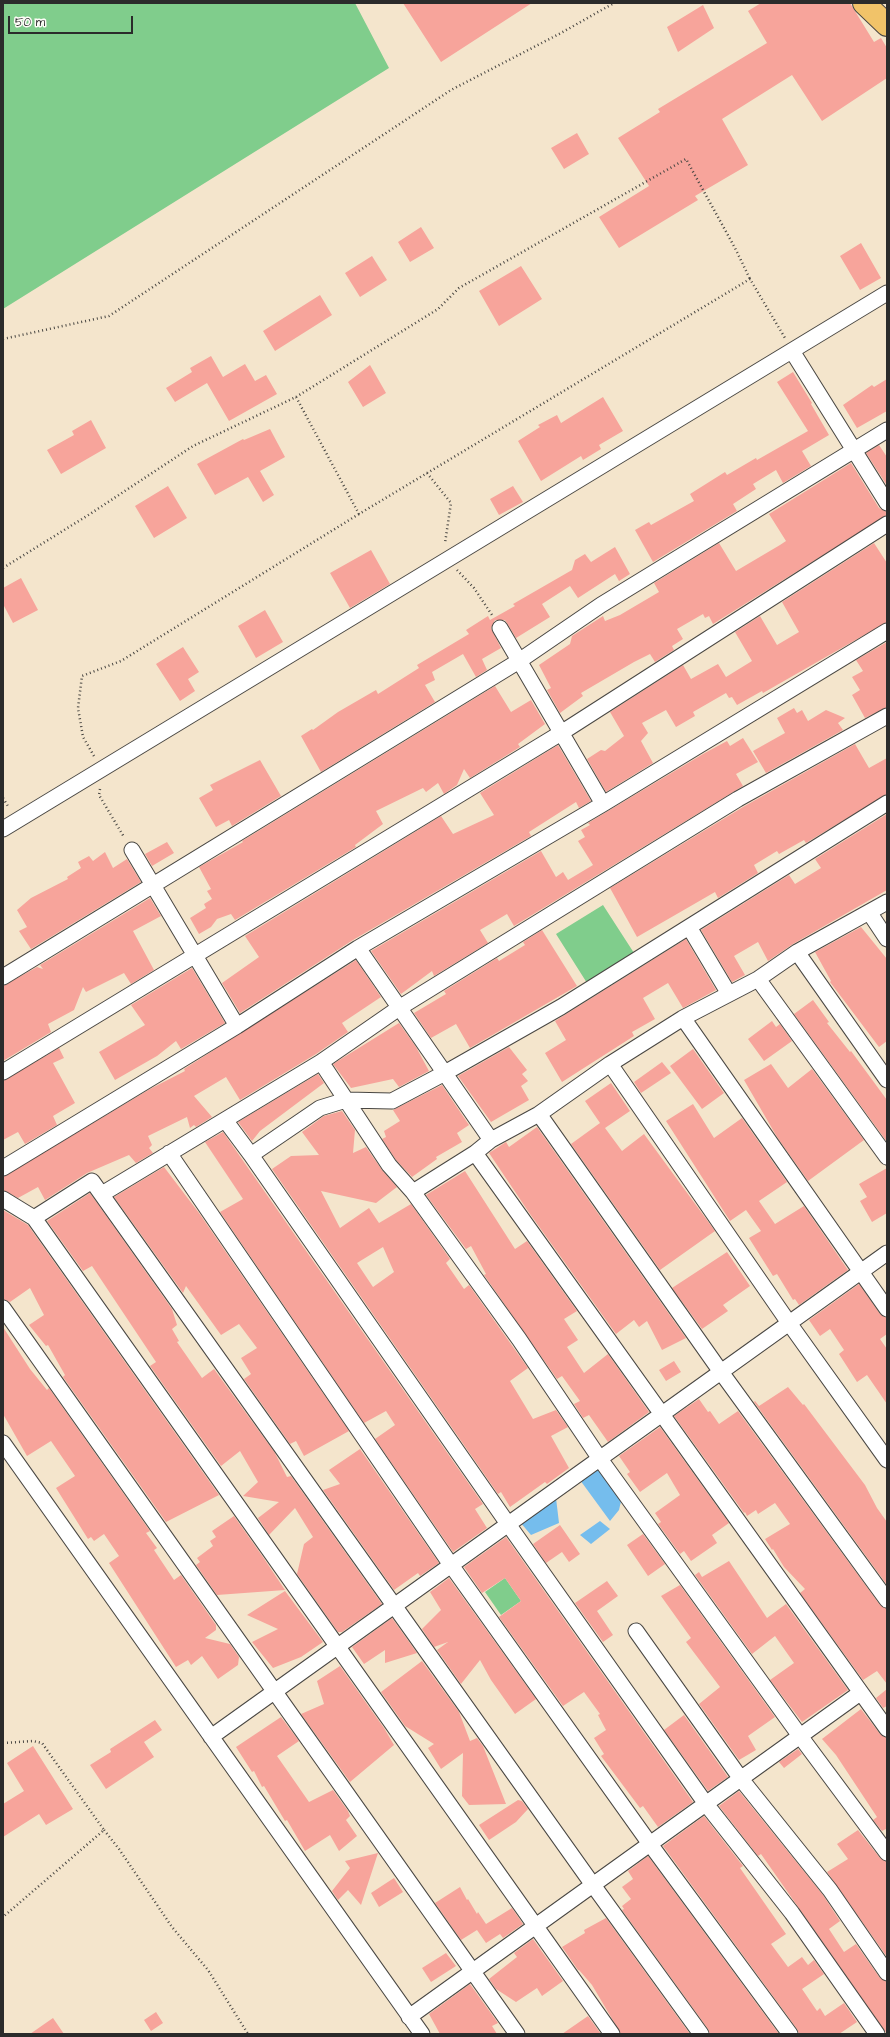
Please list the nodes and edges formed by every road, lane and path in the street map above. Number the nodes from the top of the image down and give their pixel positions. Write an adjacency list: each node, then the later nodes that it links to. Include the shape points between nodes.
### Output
1 (614, 3): 6 (path, via 450,90 109,316)
2 (864, 3): 3 (main road)
3 (887, 25)
4 (750, 279): 7 (path); 8 (path, via 686,159 459,288 438,309); 11 (path)
5 (887, 293): 7 (street)
6 (3, 339)
7 (792, 350): 10 (street); 15 (street)
8 (296, 397): 13 (path); 16 (path, via 194,446)
9 (887, 430): 10 (street)
10 (854, 450): 12 (street); 19 (street, via 601,605)
11 (427, 473): 13 (path); 15 (path, via 451,502 445,542)
12 (887, 503)
13 (359, 514): 22 (path, via 122,661 82,676 78,708 83,737)
14 (887, 524): 21 (street)
15 (447, 560): 17 (path, via 474,588); 22 (street)
16 (3, 568)
17 (500, 628): 19 (street)
18 (887, 631): 24 (street)
19 (519, 660): 21 (street); 27 (street)
20 (887, 716): 38 (street, via 738,799)
21 (561, 733): 24 (street); 34 (street)
22 (102, 769): 25 (street); 26 (path, via 99,795)
23 (887, 803): 30 (street)
24 (603, 804): 32 (street)
25 (3, 829)
26 (132, 850): 27 (street)
27 (153, 885): 34 (street); 35 (street)
28 (887, 902): 29 (street)
29 (869, 912): 31 (street); 33 (street)
30 (689, 927): 37 (street); 44 (street, via 561,1007)
31 (887, 939)
32 (358, 948): 38 (street); 40 (street)
33 (797, 952): 36 (street); 45 (street)
34 (195, 956): 40 (street); 43 (street)
35 (3, 977)
36 (758, 979): 37 (street); 53 (street)
37 (730, 994): 39 (street)
38 (399, 1008): 41 (street); 44 (street)
39 (684, 1018): 42 (street); 60 (street)
40 (237, 1026): 54 (street)
41 (321, 1062): 46 (street); 48 (street)
42 (610, 1064): 47 (street); 63 (street)
43 (3, 1072)
44 (443, 1074): 46 (street, via 392,1101); 49 (street)
45 (887, 1080)
46 (346, 1100): 52 (street, via 320,1108); 55 (street, via 390,1164)
47 (538, 1114): 49 (street); 64 (street)
48 (224, 1120): 50 (street); 52 (street)
49 (491, 1140): 51 (street)
50 (169, 1153): 56 (street); 70 (street)
51 (475, 1153): 55 (street); 65 (street)
52 (251, 1155): 69 (street)
53 (887, 1157)
54 (3, 1168)
55 (413, 1192): 67 (street)
56 (102, 1194): 58 (street, via 92,1181); 72 (street)
57 (3, 1199): 58 (street)
58 (34, 1218): 74 (street)
59 (887, 1253): 60 (street)
60 (861, 1272): 62 (street); 63 (street)
61 (3, 1308): 75 (street)
62 (887, 1309)
63 (789, 1323): 64 (street); 68 (street)
64 (721, 1372): 65 (street); 71 (street)
65 (662, 1414): 67 (street); 76 (street)
66 (3, 1443): 79 (street)
67 (600, 1459): 69 (street); 78 (street)
68 (887, 1460)
69 (508, 1524): 70 (street); 82 (street)
70 (451, 1565): 72 (street); 84 (street)
71 (887, 1600)
72 (394, 1606): 74 (street); 86 (street)
73 (636, 1631): 81 (street)
74 (337, 1647): 75 (street); 88 (street)
75 (274, 1690): 79 (street); 89 (street)
76 (860, 1693): 77 (street); 78 (street)
77 (887, 1729)
78 (800, 1736): 81 (street); 85 (street)
79 (211, 1737): 91 (street)
80 (3, 1743): 83 (path, via 42,1743)
81 (741, 1779): 82 (street); 90 (street, via 830,1890)
82 (706, 1804): 84 (street); 98 (street, via 792,1913)
83 (104, 1830): 87 (path); 92 (path, via 172,1927 208,1970)
84 (650, 1844): 86 (street); 97 (street)
85 (887, 1853)
86 (593, 1885): 88 (street); 96 (street)
87 (3, 1917)
88 (534, 1927): 89 (street); 95 (street)
89 (471, 1971): 91 (street); 94 (street)
90 (887, 1973)
91 (409, 2017): 93 (street)
92 (248, 2034)
93 (422, 2034)
94 (517, 2034)
95 (612, 2034)
96 (701, 2034)
97 (790, 2034)
98 (877, 2034)

